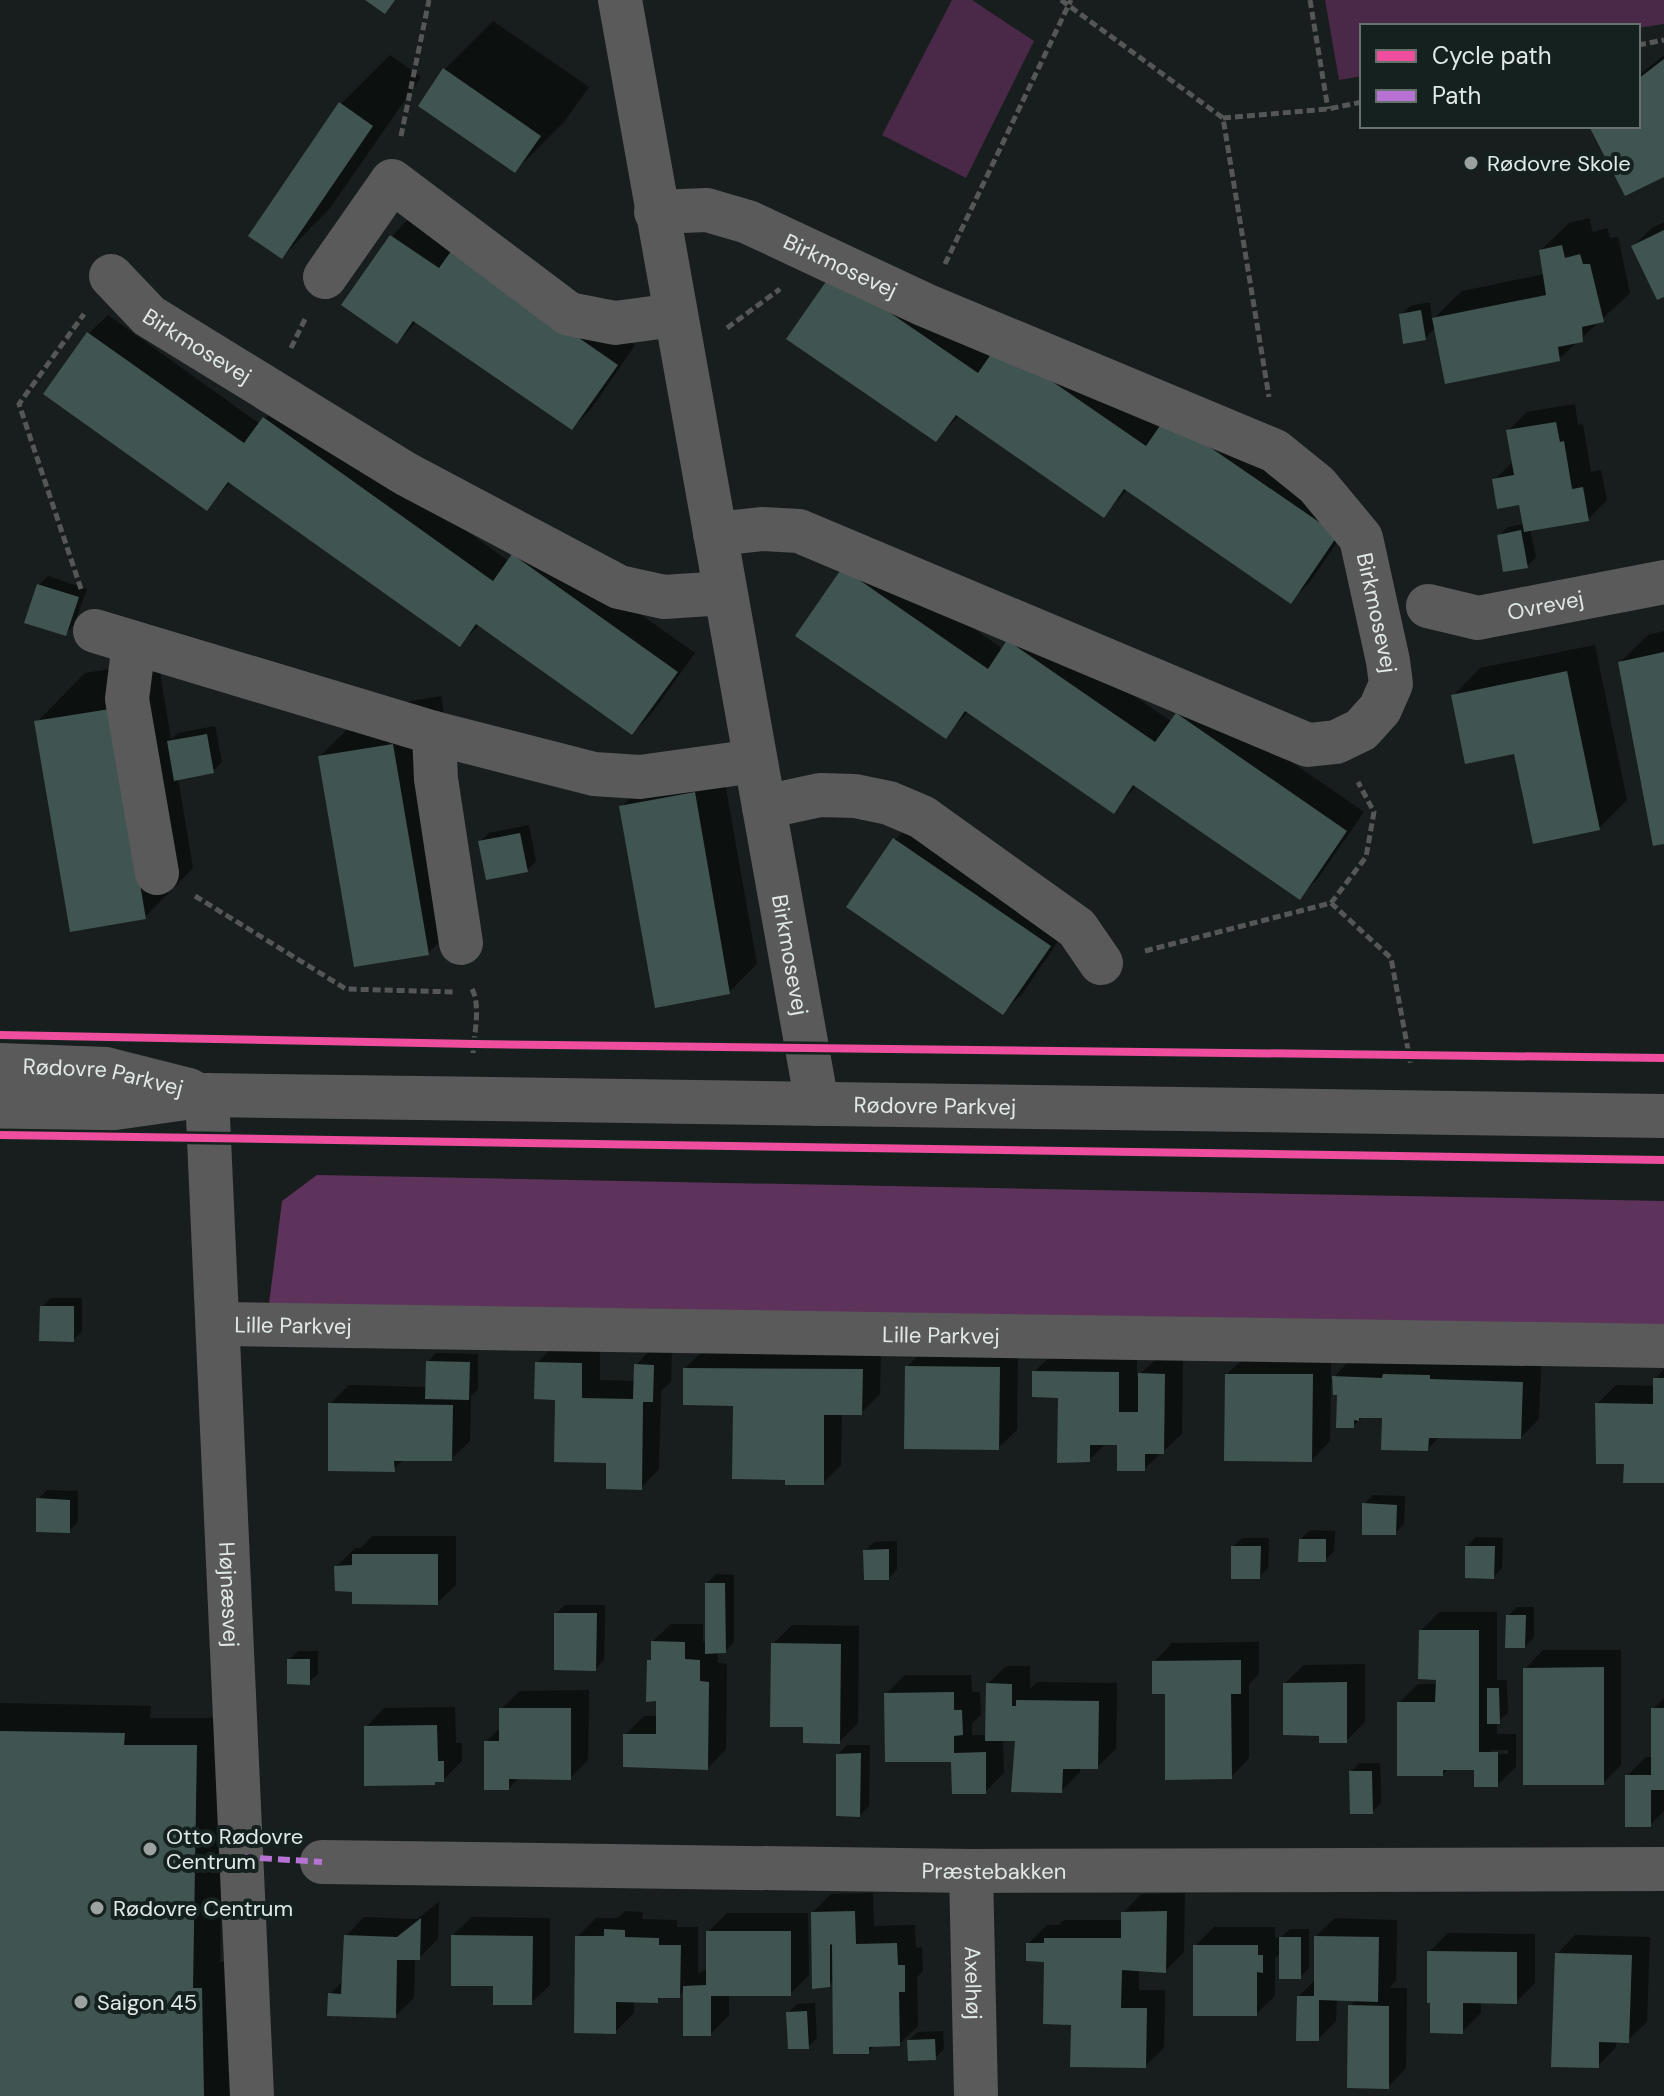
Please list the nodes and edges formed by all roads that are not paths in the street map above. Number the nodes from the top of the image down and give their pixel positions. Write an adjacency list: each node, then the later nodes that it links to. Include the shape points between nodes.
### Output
1 (620, 0): 2 (street, Birkmosevej)
2 (656, 212): 5 (street, Birkmosevej); 6 (street, Birkmosevej, via 707,210 748,222 925,305 1275,451 1317,485 1361,538 1391,684 1380,709 1361,730 1336,742 1308,745 799,531)
3 (111, 276): 8 (street, Birkmosevej, via 149,316 406,474 619,587 664,597)
4 (325, 277): 5 (street, via 392,181 569,314 615,323)
5 (675, 315): 6 (street, Birkmosevej)
6 (715, 534): 8 (street, Birkmosevej)
7 (1664, 582): 9 (street, Ovrevej, via 1478,618)
8 (725, 593): 11 (street, Birkmosevej)
9 (1428, 606)
10 (434, 733): 11 (street, via 594,774 640,777); 13 (street, via 114,637); 14 (street)
11 (755, 761): 12 (street, Birkmosevej)
12 (764, 807): 15 (street, via 820,795 855,796 922,817 1077,928); 18 (street, Birkmosevej)
13 (157, 873)
14 (461, 943)
15 (1101, 963)
16 (0, 1065): 17 (street, Rødovre Parkvej, via 106,1069)
17 (207, 1095): 18 (street, Rødovre Parkvej); 19 (street, Rødovre Parkvej, via 108,1109); 21 (street, Højnæsvej)
18 (817, 1104): 20 (street, Rødovre Parkvej)
19 (0, 1107)
20 (1664, 1116)
21 (219, 1324): 22 (street, Lille Parkvej); 26 (street, Højnæsvej)
22 (1664, 1346)
23 (322, 1862): 25 (street, Præstebakken)
24 (1664, 1869): 25 (street, Præstebakken)
25 (971, 1871): 27 (street, Axelhøj)
26 (252, 2096)
27 (976, 2096)

